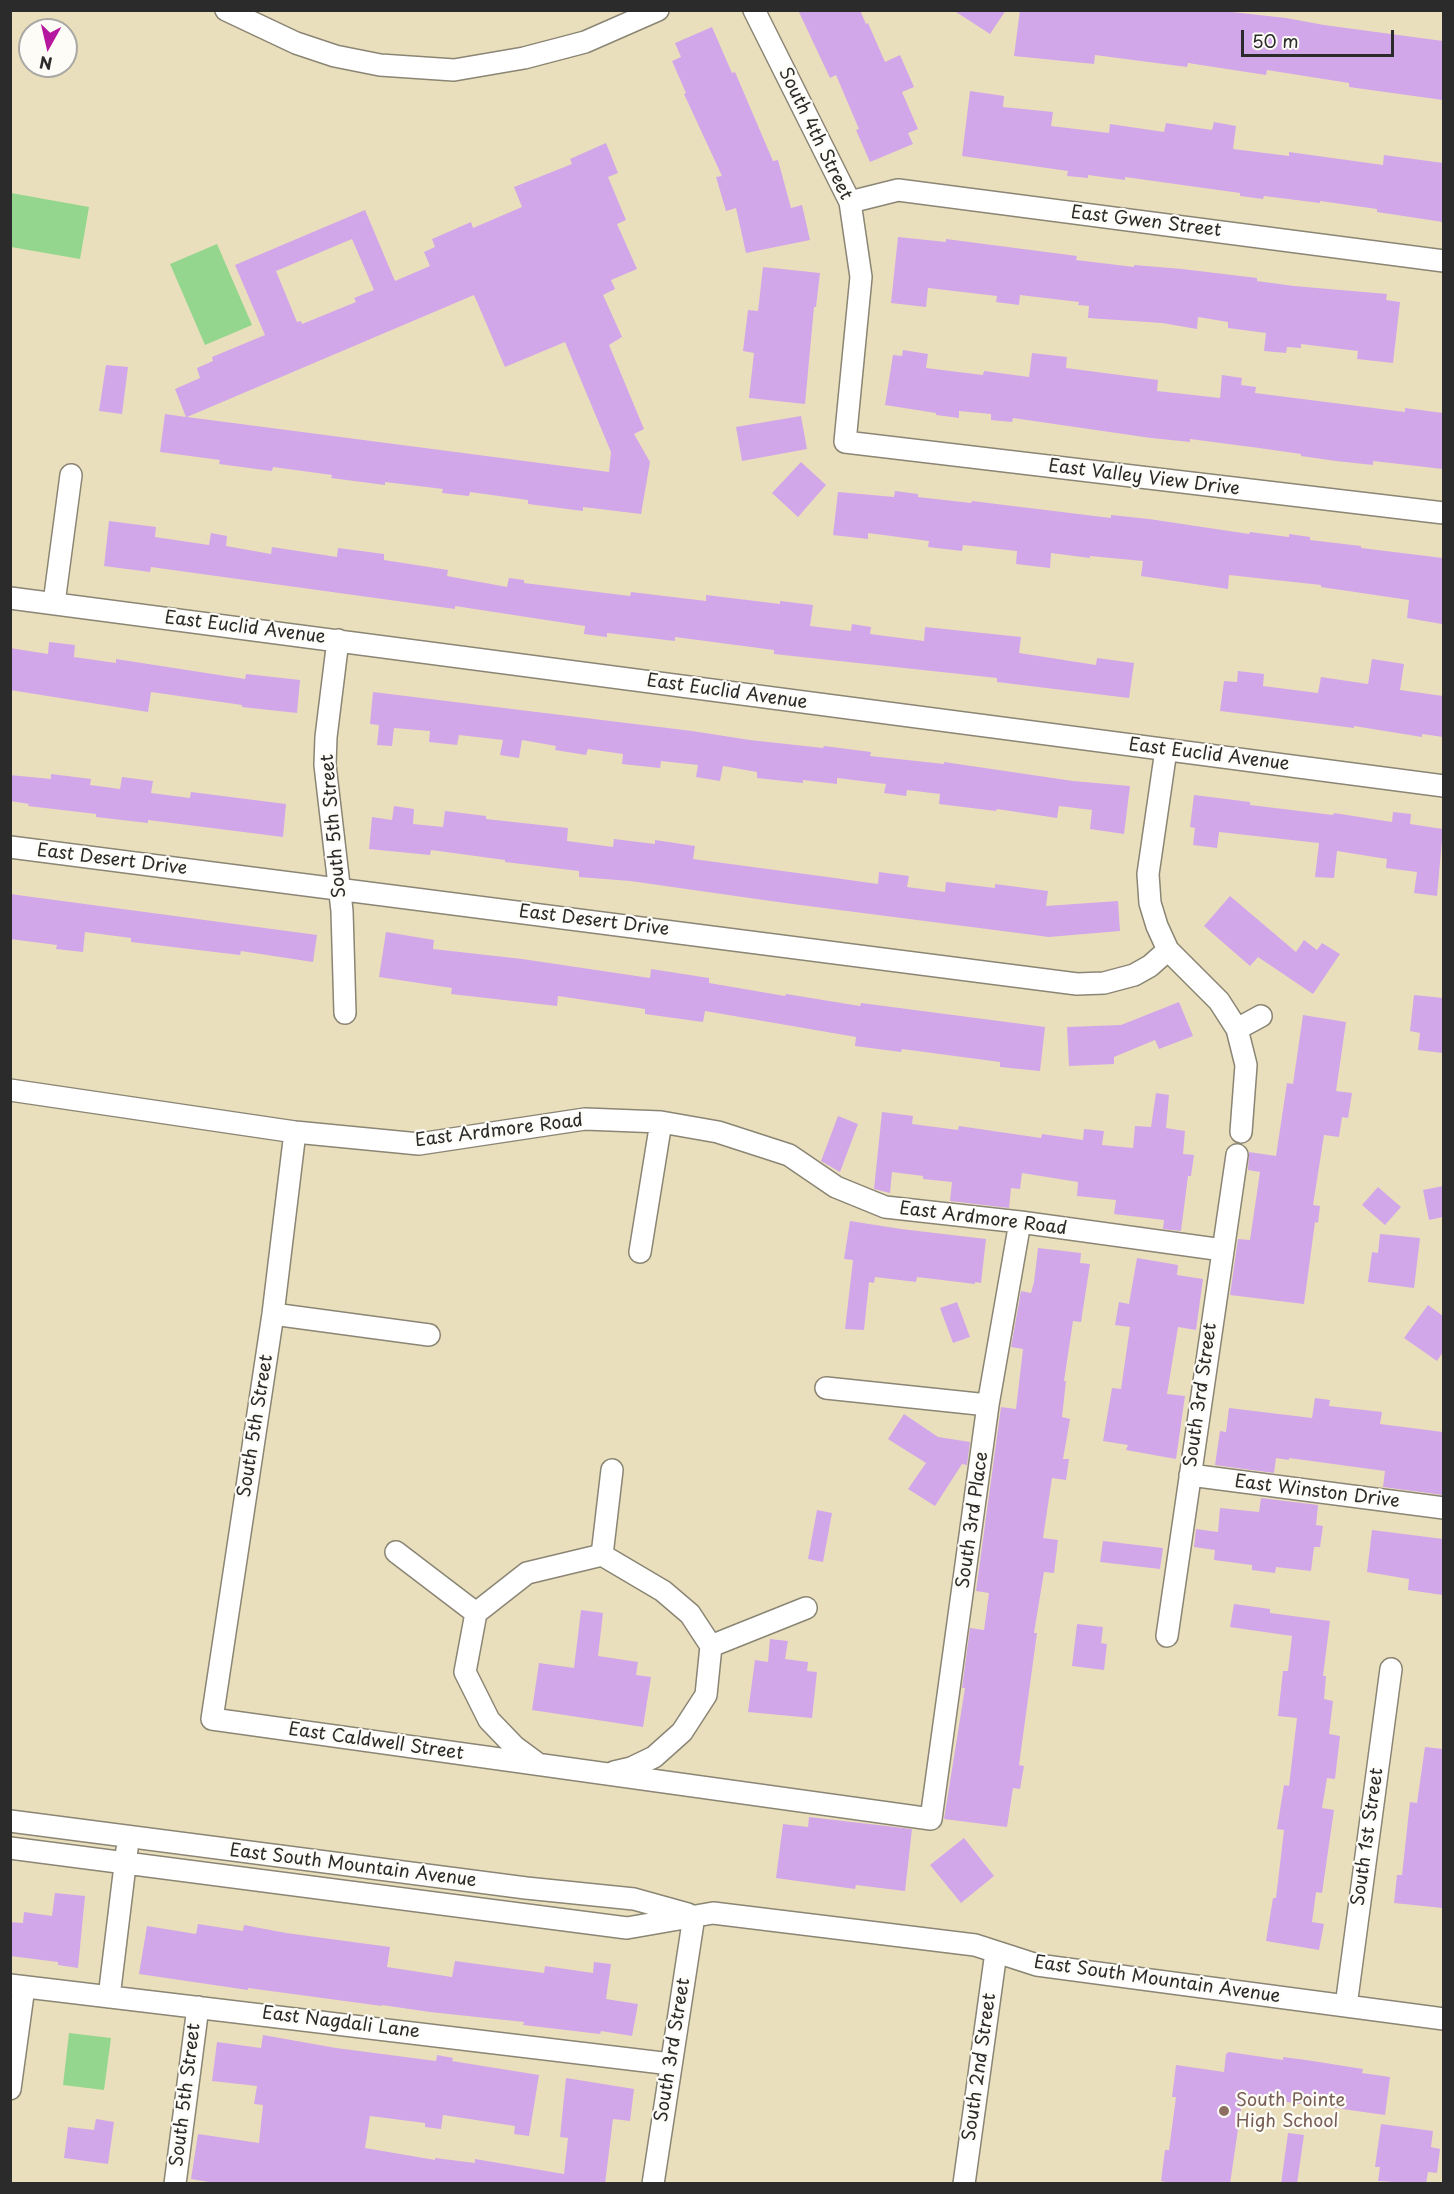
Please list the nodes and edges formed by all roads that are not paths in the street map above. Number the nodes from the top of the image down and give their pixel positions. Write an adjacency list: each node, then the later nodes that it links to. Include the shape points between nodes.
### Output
1 (226, 10): 2 (street, via 296,44 335,56 380,65 454,70 585,42)
2 (658, 10)
3 (754, 10): 4 (street, South 4th Street)
4 (850, 202): 5 (street, East Gwen Street, via 898,190); 6 (street, South 4th Street, via 861,278)
5 (1443, 261)
6 (845, 442): 8 (street, East Valley View Drive)
7 (71, 475): 10 (street)
8 (1443, 513)
9 (10, 598): 10 (street, East Euclid Avenue)
10 (54, 603): 11 (street, East Euclid Avenue)
11 (338, 640): 12 (street, East Euclid Avenue); 15 (street, South 5th Street, via 325,765)
12 (1166, 750): 13 (street, East Euclid Avenue); 16 (street, via 1148,874 1156,926)
13 (1443, 786)
14 (10, 847): 15 (street, East Desert Drive)
15 (339, 888): 16 (street, East Desert Drive, via 1077,984 1104,983 1134,975); 17 (street, South 5th Street)
16 (1168, 950): 19 (street, via 1219,1001)
17 (345, 1013)
18 (1261, 1016): 19 (street)
19 (1237, 1029): 23 (street, via 1246,1065)
20 (10, 1090): 22 (street, East Ardmore Road)
21 (661, 1122): 22 (street, East Ardmore Road, via 585,1119 419,1144); 25 (street, East Ardmore Road, via 718,1132 789,1155 836,1187 885,1207); 27 (street)
22 (295, 1132): 28 (street, South 5th Street)
23 (1240, 1132)
24 (1237, 1155): 26 (street, South 3rd Street)
25 (1020, 1222): 26 (street, East Ardmore Road); 31 (street, South 3rd Place)
26 (1222, 1250): 33 (street, South 3rd Street)
27 (640, 1252)
28 (273, 1314): 29 (street); 42 (street, South 5th Street)
29 (429, 1335)
30 (826, 1388): 31 (street)
31 (988, 1405): 45 (street, South 3rd Place)
32 (612, 1470): 36 (street)
33 (1190, 1475): 34 (street, East Winston Drive); 39 (street, South 3rd Street)
34 (1443, 1508)
35 (396, 1552): 38 (street)
36 (602, 1555): 38 (street, via 527,1573); 40 (street, via 663,1591 690,1614)
37 (806, 1608): 40 (street)
38 (476, 1613): 43 (street, East Caldwell Street, via 465,1672 489,1720 515,1747)
39 (1167, 1635)
40 (711, 1646): 44 (street, East Caldwell Street, via 706,1695 682,1732 654,1756 631,1768)
41 (1391, 1670): 54 (street, South 1st Street)
42 (212, 1719): 43 (street, East Caldwell Street)
43 (540, 1765): 44 (street, East Caldwell Street)
44 (604, 1774): 45 (street, East Caldwell Street)
45 (931, 1819)
46 (10, 1821): 47 (street, East South Mountain Avenue)
47 (129, 1837): 49 (street); 50 (street, East South Mountain Avenue, via 634,1899)
48 (10, 1848): 49 (street, East South Mountain Avenue)
49 (126, 1863): 50 (street, East South Mountain Avenue, via 627,1928); 53 (street)
50 (694, 1916): 51 (street, East South Mountain Avenue, via 713,1913 975,1945); 57 (street, South 3rd Street)
51 (996, 1952): 54 (street, East South Mountain Avenue, via 1037,1965); 61 (street, South 2nd Street)
52 (17, 1986): 53 (street, East Nagdali Lane); 58 (street)
53 (109, 1997): 55 (street, East Nagdali Lane)
54 (1346, 2006): 56 (street, East South Mountain Avenue)
55 (198, 2007): 57 (street, East Nagdali Lane); 59 (street, South 5th Street)
56 (1443, 2019)
57 (671, 2064): 60 (street, South 3rd Street)
58 (10, 2089)
59 (175, 2184)
60 (653, 2184)
61 (964, 2184)

